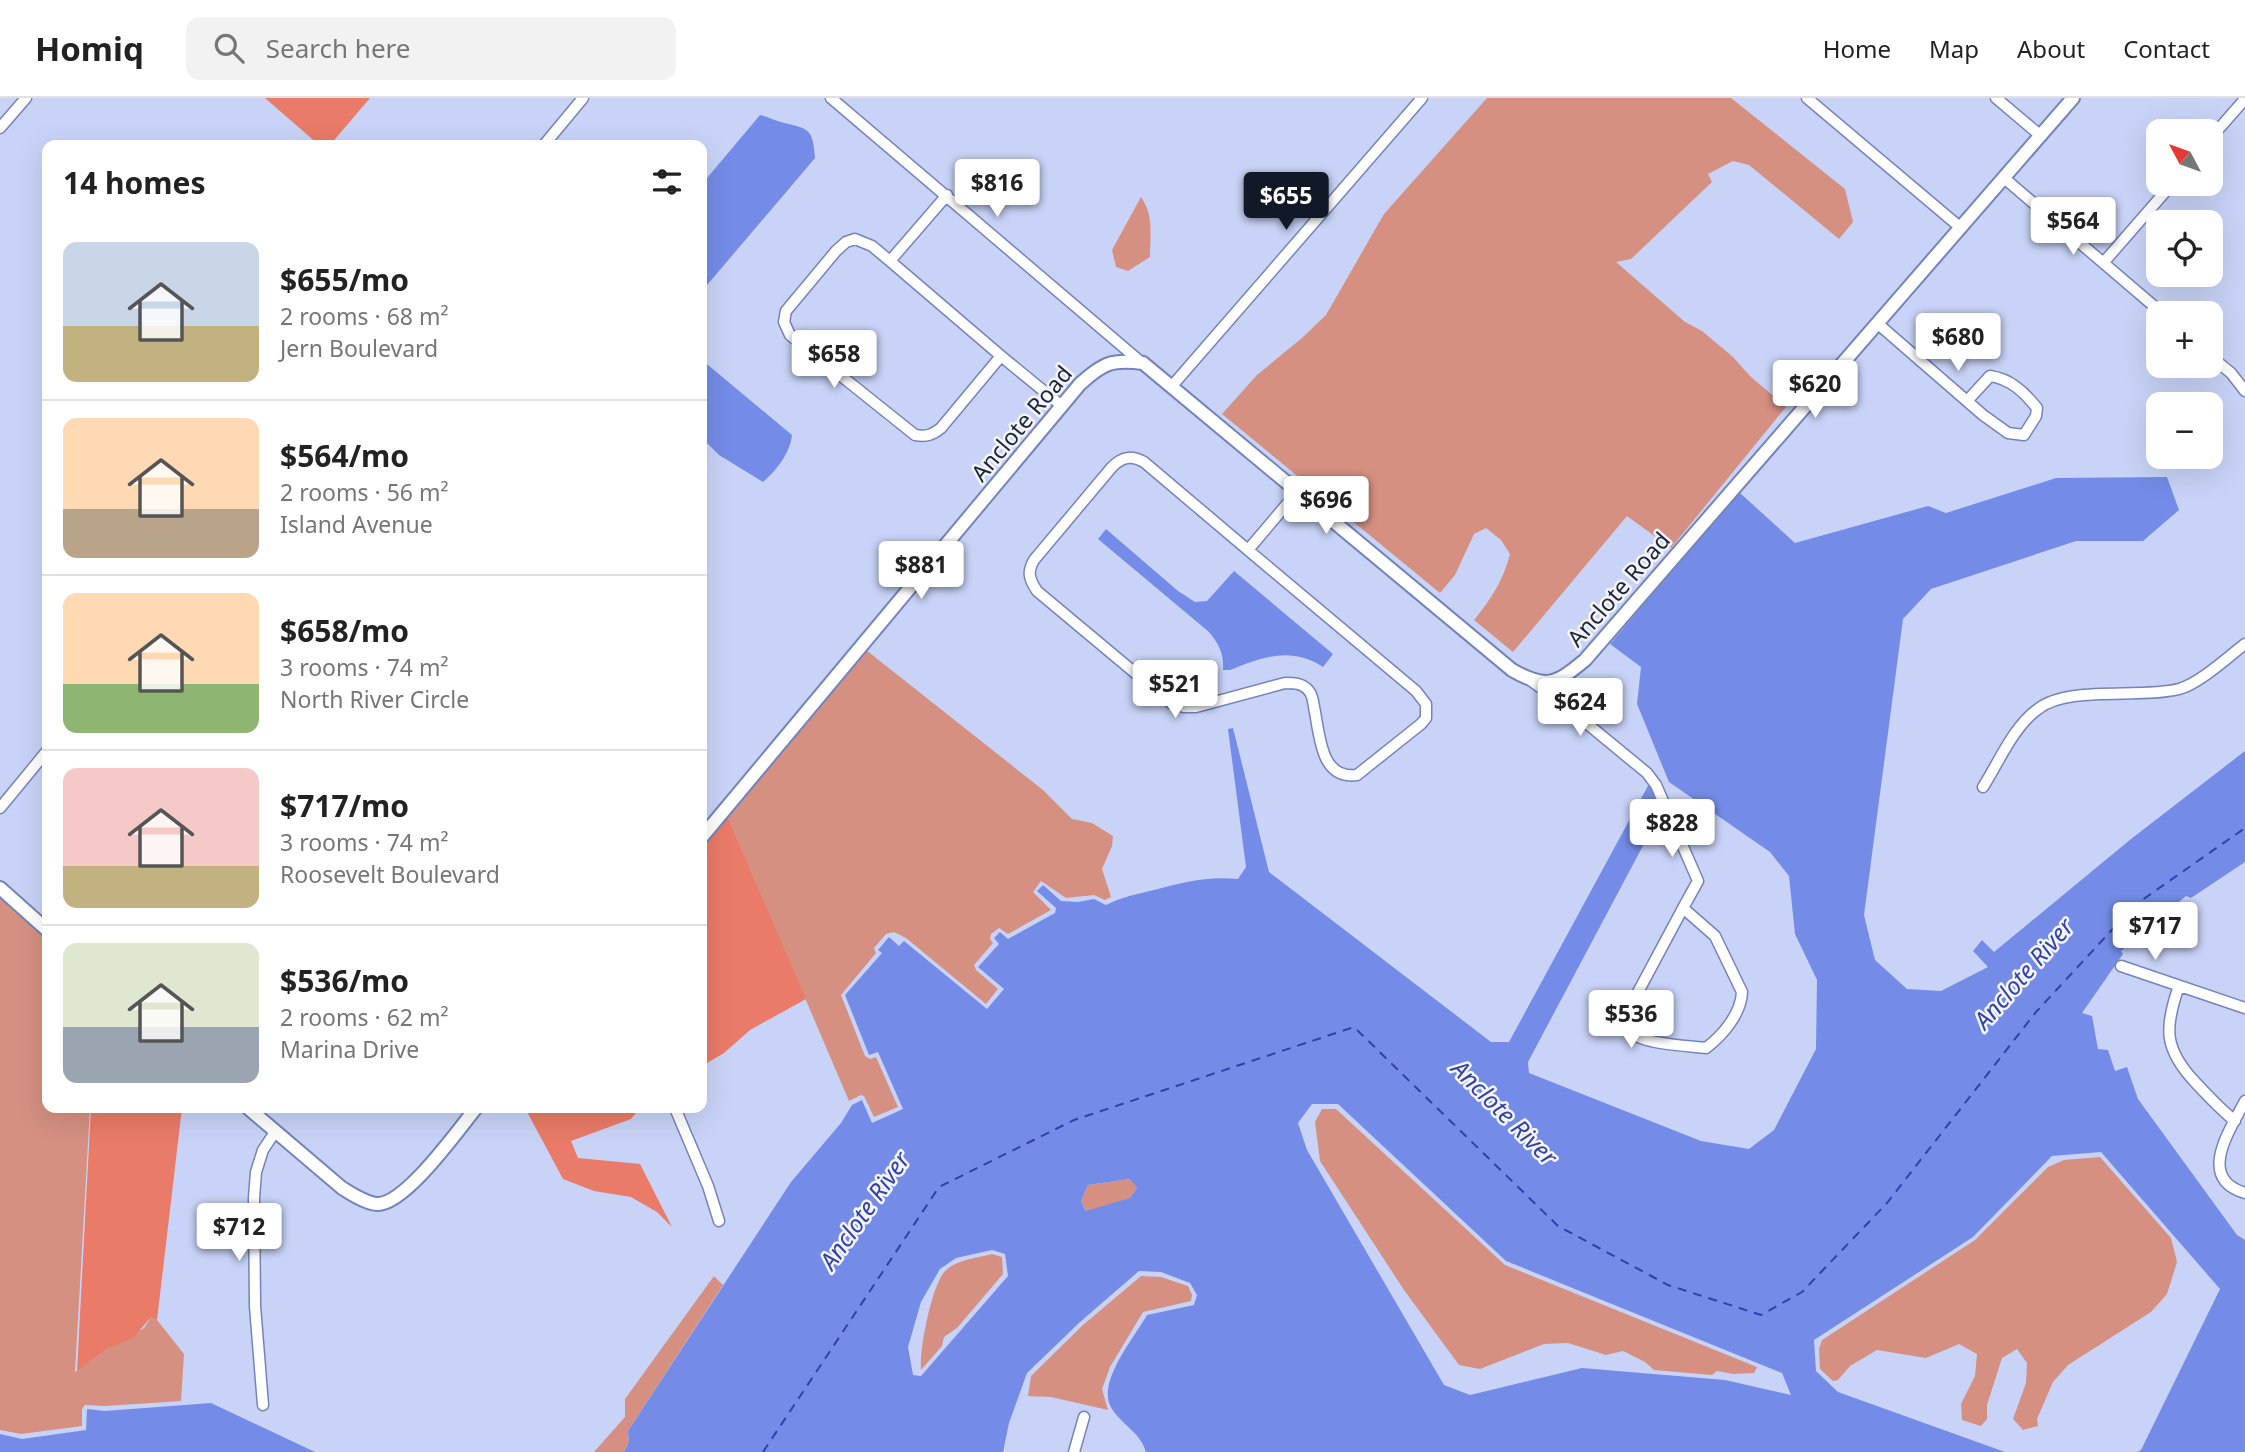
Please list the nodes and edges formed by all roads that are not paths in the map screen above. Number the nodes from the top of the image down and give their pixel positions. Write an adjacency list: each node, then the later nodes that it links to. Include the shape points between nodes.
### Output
1 (26, 98): 10 (street)
2 (583, 98): 12 (street)
3 (831, 98): 14 (street)
4 (1422, 98): 24 (street)
5 (1807, 98): 16 (street)
6 (1996, 98): 11 (street)
7 (2073, 98): 11 (street, Anclote Road)
8 (2245, 99): 9 (street)
9 (2223, 124)
10 (0, 128)
11 (2041, 136): 13 (street, Anclote Road)
12 (548, 140)
13 (2004, 178): 16 (street, Anclote Road); 18 (street)
14 (947, 195): 17 (street); 22 (street)
15 (2162, 196): 18 (street)
16 (1961, 228): 20 (street, Anclote Road)
17 (890, 261): 21 (street); 21 (street, via 862,241 846,242 786,311 784,321 790,335 906,429 924,437 941,428)
18 (2104, 262): 19 (street)
19 (2148, 301)
20 (1877, 323): 26 (street); 31 (street, Anclote Road, via 1585,660 1561,680)
21 (1001, 356): 27 (street)
22 (1143, 363): 24 (street); 27 (street, Anclote Road, via 1113,361 1099,367)
23 (2223, 367): 25 (street)
24 (1172, 386): 28 (street)
25 (2245, 391)
26 (1966, 401): 26 (street, via 1990,376 2001,377 2023,390 2036,408 2036,416 2024,435 2008,433)
27 (1062, 406): 35 (street, Anclote Road)
28 (1298, 491): 29 (street); 31 (street)
29 (1248, 550): 29 (street, via 1143,462 1125,458 1112,467 1028,570 1037,592 1171,703 1203,706 1285,683 1307,689 1327,763 1335,772 1357,775 1421,724 1426,704)
30 (2245, 644): 33 (street, via 2182,688 2064,698 2039,708 2019,728)
31 (1529, 680): 37 (street, via 1647,773 1656,785 1698,881)
32 (42, 757): 34 (street)
33 (1983, 787)
34 (0, 808)
35 (707, 831)
36 (0, 888): 38 (street)
37 (1683, 908): 37 (street, via 1630,1007 1628,1021 1633,1033 1646,1040 1706,1048 1722,1036 1742,992 1715,936)
38 (42, 926)
39 (2121, 966): 40 (street)
40 (2179, 986): 41 (street); 46 (street, via 2168,1027 2175,1058)
41 (2245, 1008)
42 (2245, 1101): 46 (street)
43 (254, 1113): 47 (street)
44 (472, 1113): 47 (street, via 411,1186 377,1204 342,1188)
45 (676, 1113): 49 (street)
46 (2235, 1121): 48 (street, via 2219,1156 2219,1170 2222,1179)
47 (275, 1132): 50 (street, via 263,1150 254,1198 255,1306)
48 (2245, 1193)
49 (719, 1221)
50 (263, 1405)
51 (1084, 1417): 52 (street)
52 (1074, 1452)

